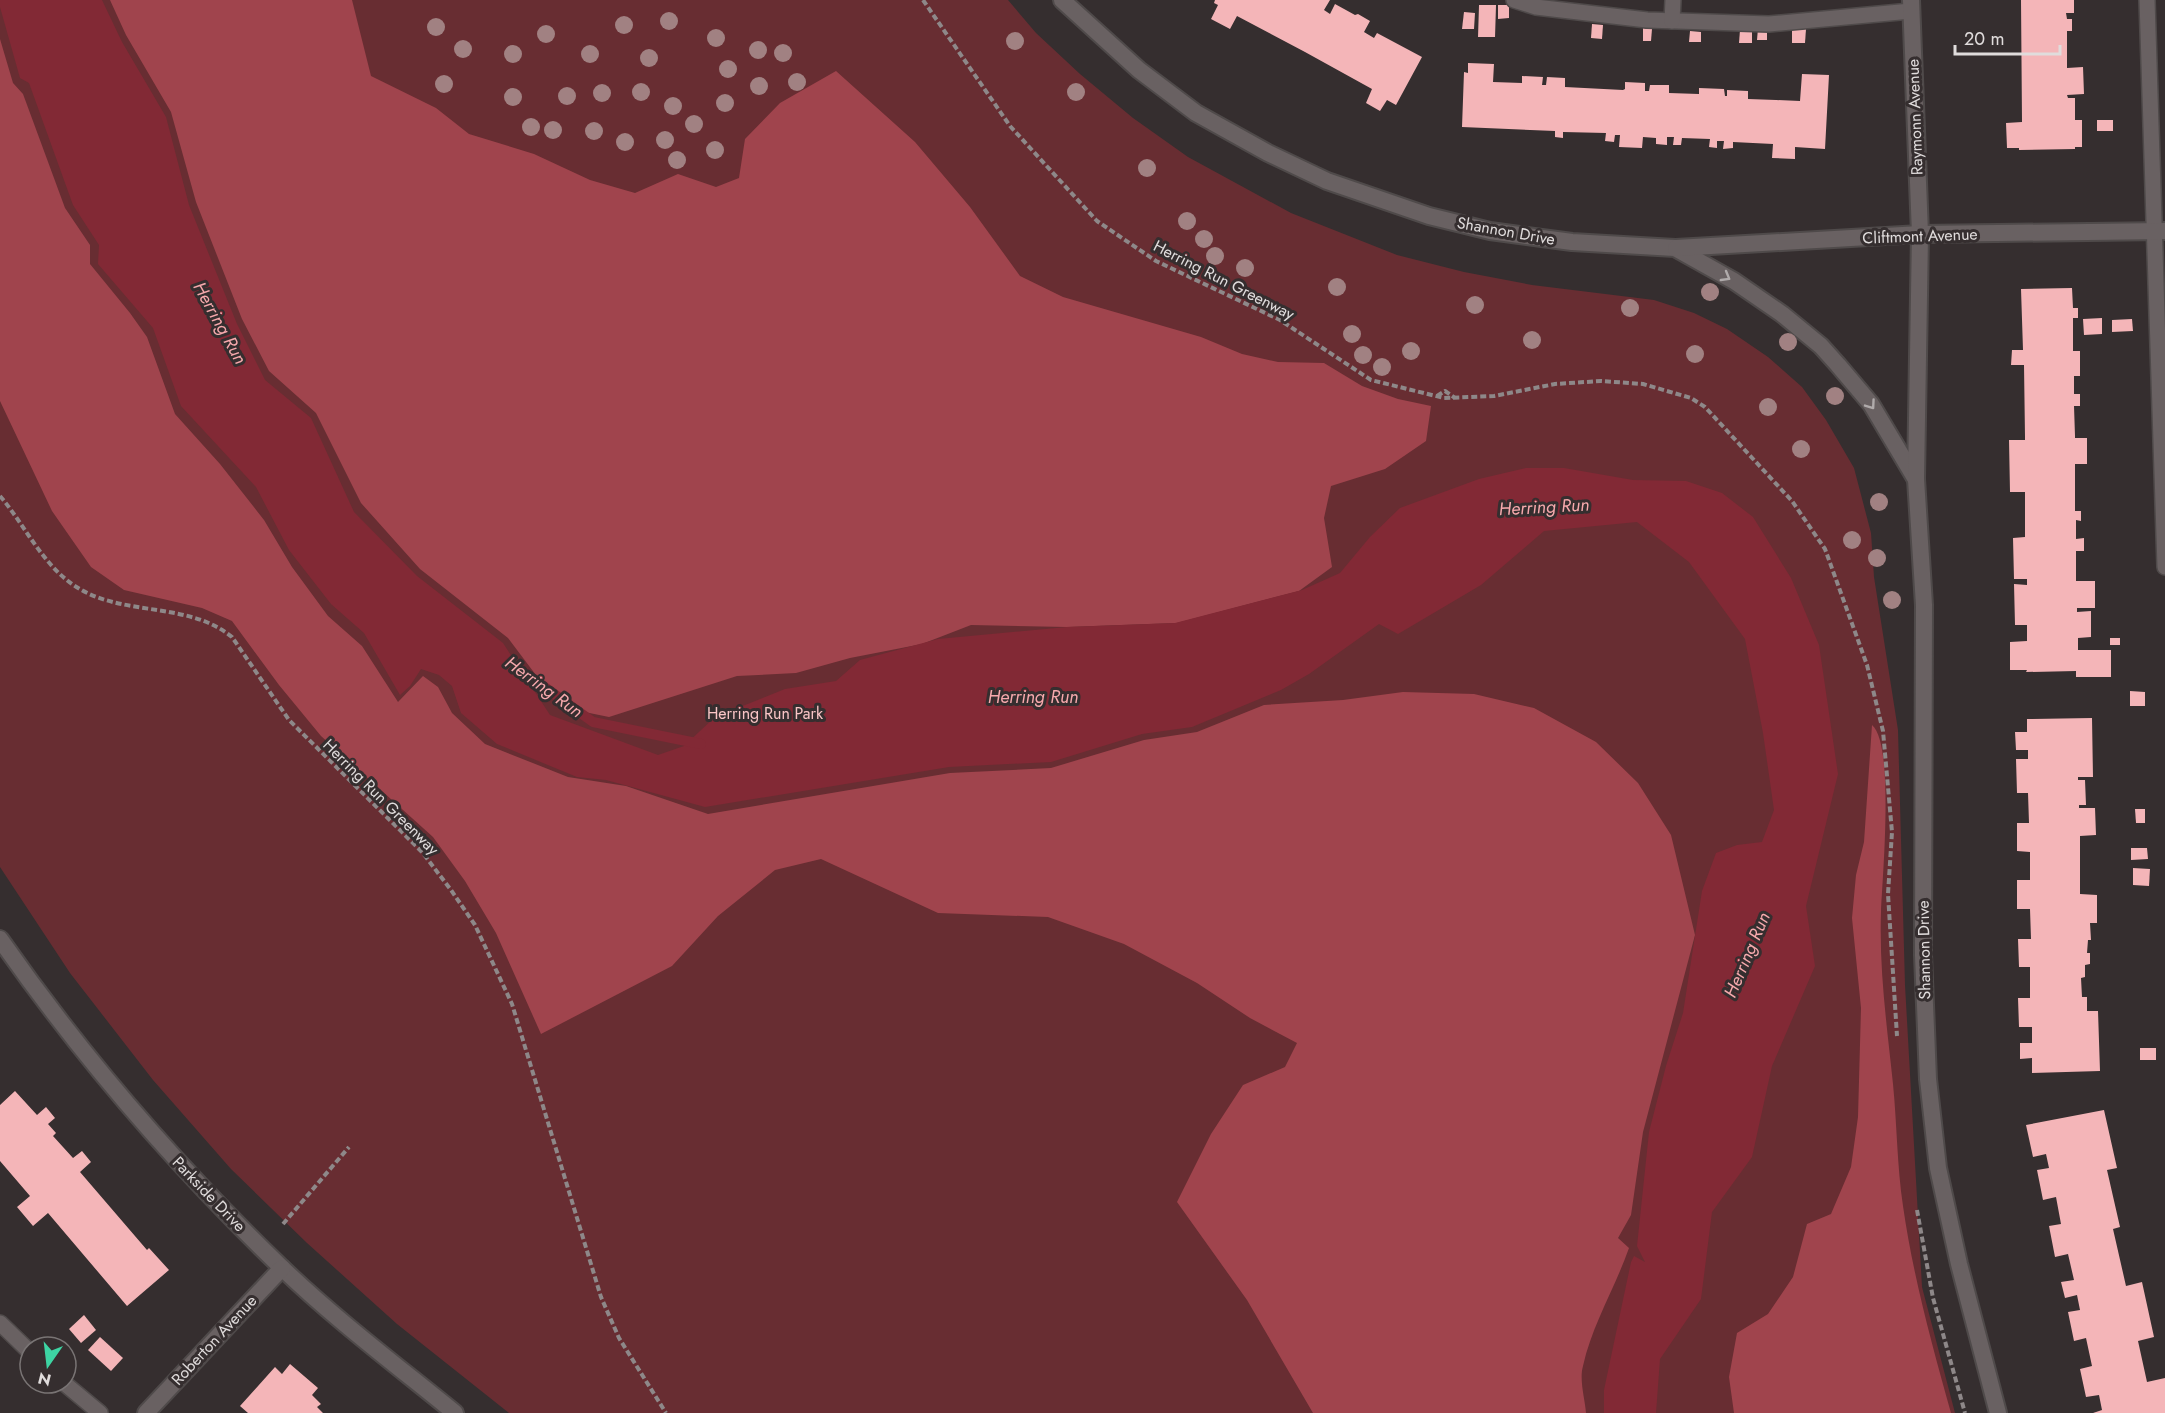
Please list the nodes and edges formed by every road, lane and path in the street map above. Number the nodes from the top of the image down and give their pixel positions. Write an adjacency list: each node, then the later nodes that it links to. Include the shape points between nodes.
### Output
1 (923, 0): 11 (path, Herring Run Greenway, via 1010,126 1097,221 1156,261 1280,320 1371,380)
2 (1062, 0): 10 (street, Shannon Drive, via 1139,70 1196,113 1327,181 1429,216 1490,231 1572,242)
3 (1514, 0): 7 (lane, via 1536,7)
4 (1673, 0): 7 (lane)
5 (2147, 0): 8 (lane)
6 (1911, 6): 7 (lane, via 1769,24); 9 (street, Raymonn Avenue)
7 (1672, 21)
8 (2160, 231): 9 (street, Cliftmont Avenue); 15 (lane)
9 (1920, 234): 10 (street, Cliftmont Avenue); 13 (street, Shannon Drive)
10 (1675, 248): 13 (street, Shannon Drive, one-way to 13, via 1764,300 1821,346 1871,404)
11 (1436, 396): 12 (path, Herring Run Greenway); 12 (path, via 1445,391)
12 (1455, 398): 16 (path, Herring Run Greenway, via 1601,381 1643,384 1691,398 1705,407 1792,501 1825,549 1867,665 1883,731)
13 (1916, 479): 28 (street, Shannon Drive, via 1924,605 1923,955 1928,1079 1938,1168)
14 (0, 496): 27 (path, Herring Run Greenway, via 31,540 72,585 114,602 198,618 232,638 289,720 422,852 451,890 475,925 512,1004 601,1297 619,1338)
15 (2165, 567)
16 (1892, 832)
17 (0, 939): 20 (street, Parkside Drive, via 48,1008 138,1119)
18 (349, 1147): 19 (path)
19 (283, 1224)
20 (282, 1268): 25 (street, Roberton Avenue); 26 (street, Parkside Drive)
21 (0, 1323): 22 (lane)
22 (18, 1340)
23 (78, 1395): 24 (lane)
24 (100, 1413)
25 (146, 1413)
26 (455, 1413)
27 (666, 1413)
28 (1998, 1413)

